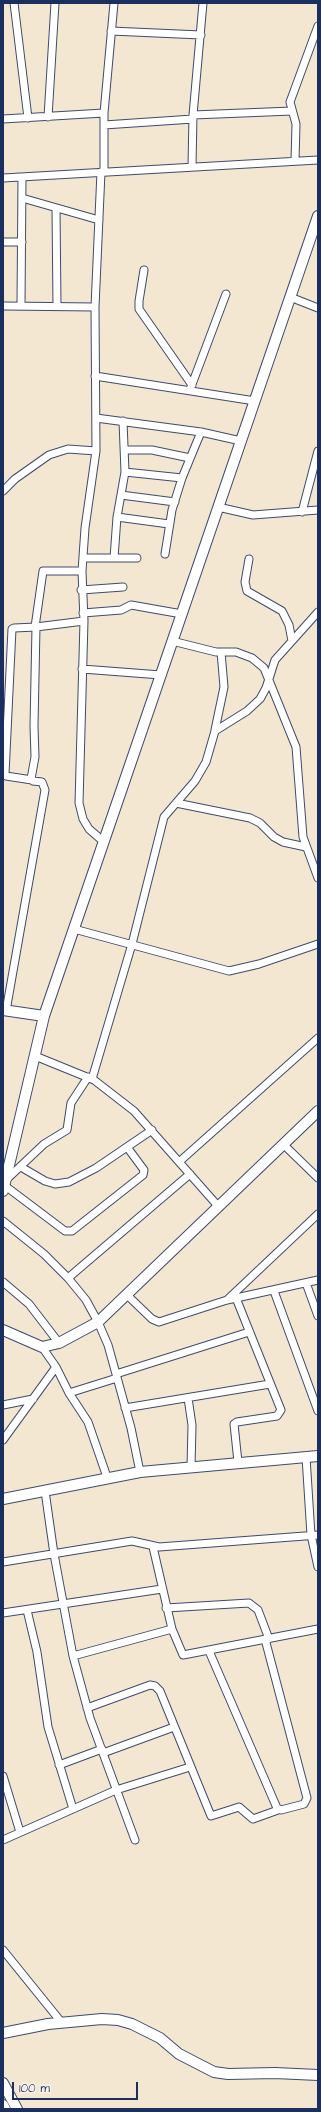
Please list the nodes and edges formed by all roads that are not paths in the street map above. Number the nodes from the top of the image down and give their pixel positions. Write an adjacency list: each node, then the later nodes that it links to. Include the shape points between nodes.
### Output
1 (14, 3): 12 (street)
2 (55, 3): 10 (street)
3 (114, 3): 6 (street)
4 (203, 3): 7 (street)
5 (318, 26): 8 (street, via 290,102)
6 (112, 31): 7 (street); 9 (street)
7 (200, 34): 11 (street)
8 (292, 111): 11 (street); 16 (street, via 296,124)
9 (104, 113): 10 (street); 14 (street)
10 (48, 117): 12 (street)
11 (193, 117): 14 (street); 17 (street)
12 (28, 118): 13 (street)
13 (3, 119)
14 (104, 125): 18 (street)
15 (318, 160): 16 (street)
16 (295, 161): 17 (street)
17 (192, 167): 18 (street)
18 (103, 172): 19 (street); 24 (street)
19 (22, 177): 20 (street); 21 (street)
20 (3, 178)
21 (22, 198): 22 (street); 26 (street)
22 (56, 208): 24 (street); 32 (street)
23 (318, 216): 29 (street)
24 (99, 220): 33 (street)
25 (3, 242): 26 (street)
26 (22, 242): 31 (street)
27 (144, 270): 36 (street, via 139,309)
28 (226, 294): 36 (street)
29 (290, 297): 34 (street); 37 (street)
30 (3, 306): 31 (street)
31 (21, 306): 32 (street)
32 (57, 306): 33 (street)
33 (95, 307): 35 (street)
34 (318, 308)
35 (95, 376): 36 (street); 38 (street)
36 (191, 388): 37 (street)
37 (255, 401): 41 (street)
38 (96, 418): 39 (street); 43 (street)
39 (123, 421): 40 (street); 42 (street)
40 (201, 432): 41 (street); 45 (street)
41 (241, 441): 51 (street)
42 (126, 450): 45 (street, via 152,450); 46 (street)
43 (96, 451): 48 (street, via 68,449 49,455); 57 (street)
44 (318, 451): 53 (street)
45 (190, 458): 47 (street)
46 (125, 472): 47 (street); 49 (street)
47 (182, 478): 50 (street)
48 (3, 491)
49 (121, 495): 50 (street); 54 (street)
50 (175, 502): 55 (street)
51 (218, 507): 53 (street, via 253,515); 66 (street)
52 (318, 510): 53 (street)
53 (302, 512)
54 (117, 517): 55 (street); 58 (street)
55 (169, 524): 56 (street)
56 (165, 554)
57 (83, 558): 58 (street); 61 (street)
58 (114, 558): 59 (street)
59 (137, 558)
60 (249, 559): 69 (street, via 245,582 247,591 282,611 289,625)
61 (82, 571): 63 (street); 68 (street, via 43,572)
62 (123, 587): 63 (street)
63 (82, 590): 65 (street)
64 (318, 612): 69 (street)
65 (83, 613): 66 (street, via 121,610 133,605); 67 (street)
66 (182, 614): 70 (street)
67 (84, 621): 68 (street); 72 (street)
68 (36, 627): 76 (street, via 36,757); 76 (street, via 12,630 6,774)
69 (292, 640): 74 (street, via 275,660)
70 (172, 641): 71 (street); 73 (street)
71 (221, 652): 74 (street, via 236,652 252,658); 75 (street, via 224,687)
72 (82, 669): 73 (street); 78 (street, via 79,803 83,819 89,829)
73 (161, 675): 78 (street)
74 (269, 676): 75 (street, via 260,699 247,711); 79 (street, via 296,747)
75 (215, 731): 77 (street, via 202,768 188,791)
76 (32, 780): 84 (street, via 42,782 45,790)
77 (176, 803): 79 (street, via 250,818 283,842); 82 (street, via 162,822)
78 (104, 842): 81 (street)
79 (306, 847): 80 (street)
80 (318, 878)
81 (74, 929): 82 (street); 85 (street)
82 (132, 944): 83 (street, via 229,971 259,964); 88 (street)
83 (318, 944)
84 (4, 1011): 85 (street)
85 (44, 1016): 87 (street)
86 (318, 1038): 93 (street)
87 (35, 1056): 88 (street); 97 (street)
88 (90, 1078): 90 (street, via 134,1111); 94 (street, via 71,1103 67,1130 44,1144)
89 (318, 1111): 91 (street)
90 (152, 1130): 92 (street); 93 (street)
91 (283, 1144): 96 (street); 98 (street)
92 (127, 1147): 94 (street, via 96,1168 62,1183 45,1181); 97 (street, via 144,1170 144,1174 72,1231 65,1231)
93 (179, 1162): 95 (street)
94 (22, 1167): 97 (street)
95 (190, 1174): 98 (street); 101 (street)
96 (318, 1178)
97 (4, 1186)
98 (218, 1206): 106 (street)
99 (318, 1214): 108 (street)
100 (3, 1221): 101 (street, via 44,1254)
101 (68, 1278): 110 (street, via 86,1300)
102 (318, 1280): 104 (street)
103 (3, 1282): 113 (street, via 29,1304)
104 (306, 1283): 105 (street); 109 (street)
105 (274, 1291): 107 (street); 123 (street)
106 (127, 1295): 108 (street, via 156,1322); 110 (street)
107 (236, 1298): 108 (street); 112 (street)
108 (227, 1300)
109 (318, 1316)
110 (98, 1322): 113 (street); 116 (street)
111 (3, 1330): 114 (street)
112 (249, 1332): 116 (street); 117 (street)
113 (59, 1343): 114 (street)
114 (42, 1347): 115 (street)
115 (56, 1367): 118 (street); 120 (street)
116 (117, 1376): 118 (street); 122 (street)
117 (270, 1384): 119 (street); 127 (street, via 281,1410 280,1414 234,1424)
118 (69, 1393): 130 (street, via 88,1422)
119 (188, 1398): 122 (street); 128 (street, via 192,1425)
120 (33, 1400): 121 (street); 124 (street)
121 (3, 1405)
122 (125, 1408): 129 (street)
123 (318, 1411)
124 (3, 1440)
125 (318, 1456): 126 (street)
126 (306, 1457): 127 (street); 133 (street)
127 (238, 1462): 128 (street)
128 (191, 1467): 129 (street)
129 (140, 1472): 130 (street)
130 (107, 1477): 131 (street)
131 (45, 1490): 132 (street); 135 (street)
132 (3, 1499)
133 (315, 1535): 134 (street); 137 (street)
134 (153, 1547): 135 (street, via 132,1541); 138 (street)
135 (54, 1554): 136 (street); 139 (street)
136 (3, 1562)
137 (318, 1567)
138 (162, 1589): 139 (street); 140 (street)
139 (64, 1605): 141 (street); 147 (street)
140 (166, 1608): 143 (street); 145 (street, via 249,1603 258,1610)
141 (27, 1610): 142 (street); 151 (street, via 37,1652 48,1727)
142 (3, 1613)
143 (172, 1629): 146 (street, via 183,1655); 147 (street)
144 (318, 1629): 145 (street)
145 (267, 1639): 146 (street); 156 (street, via 307,1798 304,1804)
146 (209, 1651): 156 (street)
147 (73, 1656): 148 (street)
148 (87, 1708): 149 (street, via 150,1685 155,1686 160,1691); 150 (street)
149 (174, 1727): 150 (street); 152 (street)
150 (102, 1751): 151 (street); 154 (street)
151 (59, 1765): 155 (street)
152 (190, 1767): 154 (street); 156 (street, via 211,1816 239,1807 252,1819)
153 (3, 1776): 157 (street)
154 (116, 1790): 155 (street); 159 (street)
155 (73, 1809): 157 (street)
156 (278, 1810)
157 (20, 1832): 158 (street)
158 (3, 1840)
159 (135, 1840)
160 (3, 1950): 161 (street)
161 (62, 2023): 162 (street); 163 (street, via 102,2019 132,2024 160,2038 179,2054 214,2072)
162 (3, 2033)
163 (318, 2076)
164 (3, 2083): 167 (street)
165 (3, 2105): 166 (street)
166 (5, 2109)
167 (17, 2109)

